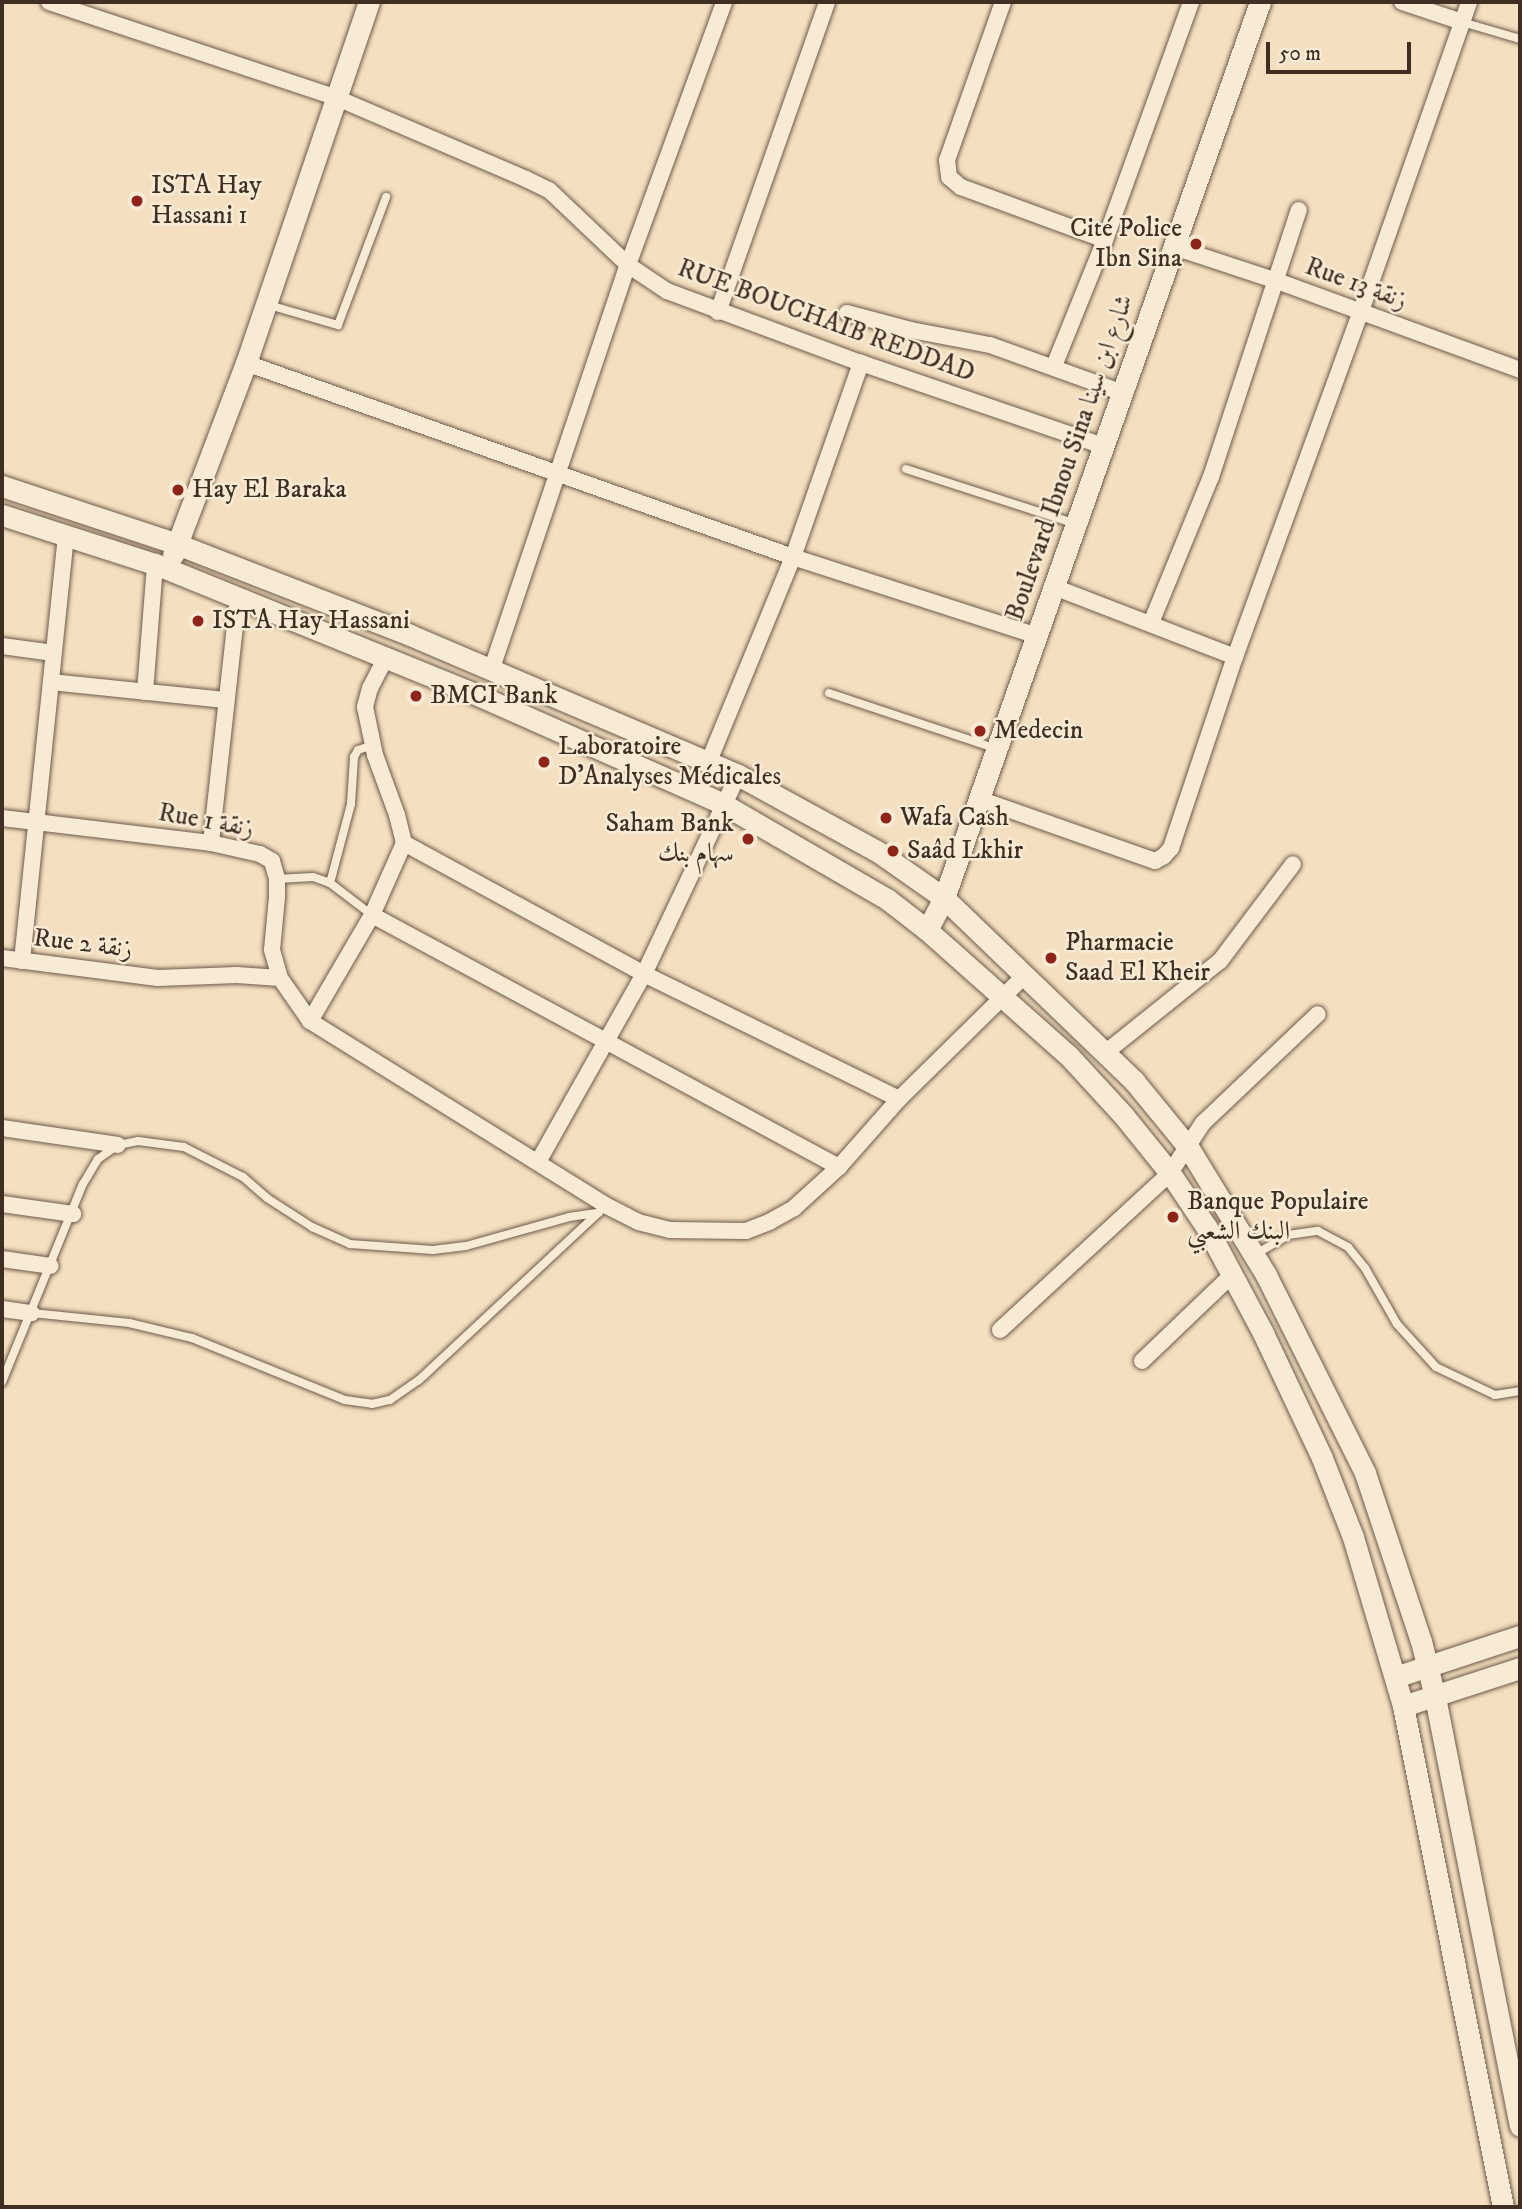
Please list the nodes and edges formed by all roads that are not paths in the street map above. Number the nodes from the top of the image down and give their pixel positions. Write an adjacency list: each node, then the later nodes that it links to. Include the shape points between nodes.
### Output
1 (49, 2): 12 (street, RUE BOUCHAIB REDDAD)
2 (369, 2): 12 (main road)
3 (724, 2): 17 (street)
4 (827, 2): 21 (street)
5 (1003, 2): 15 (street, via 947,160 949,177 961,187)
6 (1191, 2): 15 (street)
7 (1261, 2): 16 (main road, Boulevard Ibnou Sina شارع ابن سينا)
8 (1402, 2): 10 (street)
9 (1469, 2): 10 (street)
10 (1462, 22): 11 (lane); 20 (street)
11 (1520, 39)
12 (337, 98): 17 (street, RUE BOUCHAIB REDDAD, via 549,190); 19 (main road)
13 (386, 197): 19 (lane, via 338,325)
14 (1299, 211): 18 (street)
15 (1105, 240): 25 (street)
16 (1174, 247): 18 (street, Rue 13 زنقة); 27 (main road, Boulevard Ibnou Sina شارع ابن سينا)
17 (628, 265): 21 (street, RUE BOUCHAIB REDDAD, via 667,291); 30 (street)
18 (1277, 281): 20 (street, Rue 13 زنقة); 40 (street, via 1211,477)
19 (266, 304): 23 (main road)
20 (1361, 311): 26 (street, Rue 13 زنقة); 45 (street)
21 (718, 312): 24 (street, RUE BOUCHAIB REDDAD)
22 (848, 313): 25 (street, via 990,345)
23 (246, 363): 30 (street); 35 (main road)
24 (861, 363): 28 (street, RUE BOUCHAIB REDDAD); 36 (street)
25 (1054, 366): 27 (street)
26 (1520, 370)
27 (1122, 393): 28 (main road, Boulevard Ibnou Sina شارع ابن سينا)
28 (1104, 446): 33 (main road, Boulevard Ibnou Sina شارع ابن سينا)
29 (906, 469): 33 (lane)
30 (559, 472): 36 (street); 46 (street)
31 (2, 486): 35 (main road)
32 (2, 515): 34 (main road)
33 (1076, 524): 38 (main road, Boulevard Ibnou Sina شارع ابن سينا)
34 (66, 536): 37 (main road); 43 (street)
35 (177, 544): 37 (main road); 46 (main road)
36 (793, 557): 41 (street); 53 (street)
37 (162, 567): 39 (main road); 48 (street)
38 (1054, 587): 40 (street); 41 (main road, Boulevard Ibnou Sina شارع ابن سينا)
39 (238, 598): 44 (main road); 50 (street)
40 (1151, 623): 45 (street)
41 (1037, 636): 52 (main road, Boulevard Ibnou Sina شارع ابن سينا)
42 (2, 646): 43 (street)
43 (54, 653): 47 (street)
44 (386, 657): 51 (street, via 365,707); 56 (main road)
45 (1235, 657): 55 (street, via 1171,848 1164,856 1155,860)
46 (492, 668): 53 (main road)
47 (51, 682): 48 (street); 58 (street)
48 (145, 692): 50 (street)
49 (829, 692): 52 (lane)
50 (225, 700): 59 (street)
51 (373, 745): 60 (street); 63 (lane, via 358,750 354,757 351,804)
52 (997, 749): 55 (main road, Boulevard Ibnou Sina شارع ابن سينا)
53 (709, 761): 54 (main road)
54 (737, 775): 56 (street); 64 (main road, via 877,851)
55 (979, 799): 64 (main road, Boulevard Ibnou Sina شارع ابن سينا)
56 (723, 804): 66 (main road, via 887,899); 69 (street)
57 (2, 818): 58 (street, Rue 1 زنقة)
58 (36, 822): 59 (street, Rue 1 زنقة); 68 (street)
59 (211, 843): 62 (street, Rue 1 زنقة, via 260,854 272,862)
60 (404, 843): 65 (street); 69 (street)
61 (1293, 864): 76 (street, via 1220,961)
62 (277, 879): 63 (lane, via 313,877); 71 (street, via 272,950)
63 (330, 883): 65 (lane)
64 (944, 898): 66 (main road, Boulevard Ibnou Sina شارع ابن سينا); 70 (main road)
65 (372, 915): 74 (street); 75 (street)
66 (927, 930): 72 (main road)
67 (2, 958): 68 (street, Rue 2 زنقة)
68 (22, 961): 71 (street, Rue 2 زنقة, via 158,978)
69 (644, 974): 75 (street); 77 (street)
70 (1025, 975): 72 (street); 76 (main road)
71 (280, 978): 74 (street)
72 (1003, 997): 77 (street); 83 (main road, via 1068,1055)
73 (1318, 1014): 80 (street, via 1203,1123)
74 (310, 1021): 81 (street)
75 (605, 1041): 81 (street); 82 (street)
76 (1105, 1053): 80 (main road)
77 (899, 1099): 82 (street)
78 (2, 1128): 79 (street)
79 (118, 1145): 85 (lane, via 138,1141 184,1147 203,1155 243,1177 312,1227 350,1244 433,1250); 86 (lane, via 93,1166)
80 (1188, 1147): 83 (street); 87 (main road)
81 (538, 1162): 85 (street)
82 (839, 1167): 85 (street, via 793,1208 746,1231 670,1230)
83 (1170, 1173): 90 (main road, via 1208,1228); 93 (street)
84 (2, 1204): 86 (street)
85 (603, 1209): 92 (lane, via 419,1380 390,1400 372,1404 345,1400 192,1338 129,1322)
86 (73, 1213): 89 (lane)
87 (1254, 1255): 96 (lane, via 1288,1235 1318,1231 1348,1247 1397,1324 1436,1367 1495,1395); 98 (main road, via 1365,1473)
88 (2, 1259): 89 (street)
89 (51, 1266): 92 (lane)
90 (1232, 1275): 94 (street); 100 (main road, via 1326,1469 1353,1537)
91 (2, 1310): 92 (street)
92 (32, 1313): 95 (lane)
93 (1000, 1330)
94 (1142, 1361)
95 (2, 1382)
96 (1520, 1391)
97 (1520, 1636): 98 (main road)
98 (1427, 1667): 100 (main road); 101 (main road)
99 (1520, 1668): 101 (main road)
100 (1395, 1676): 102 (main road)
101 (1435, 1697): 102 (main road); 103 (main road)
102 (1403, 1706): 104 (main road)
103 (1520, 2126)
104 (1503, 2207)

